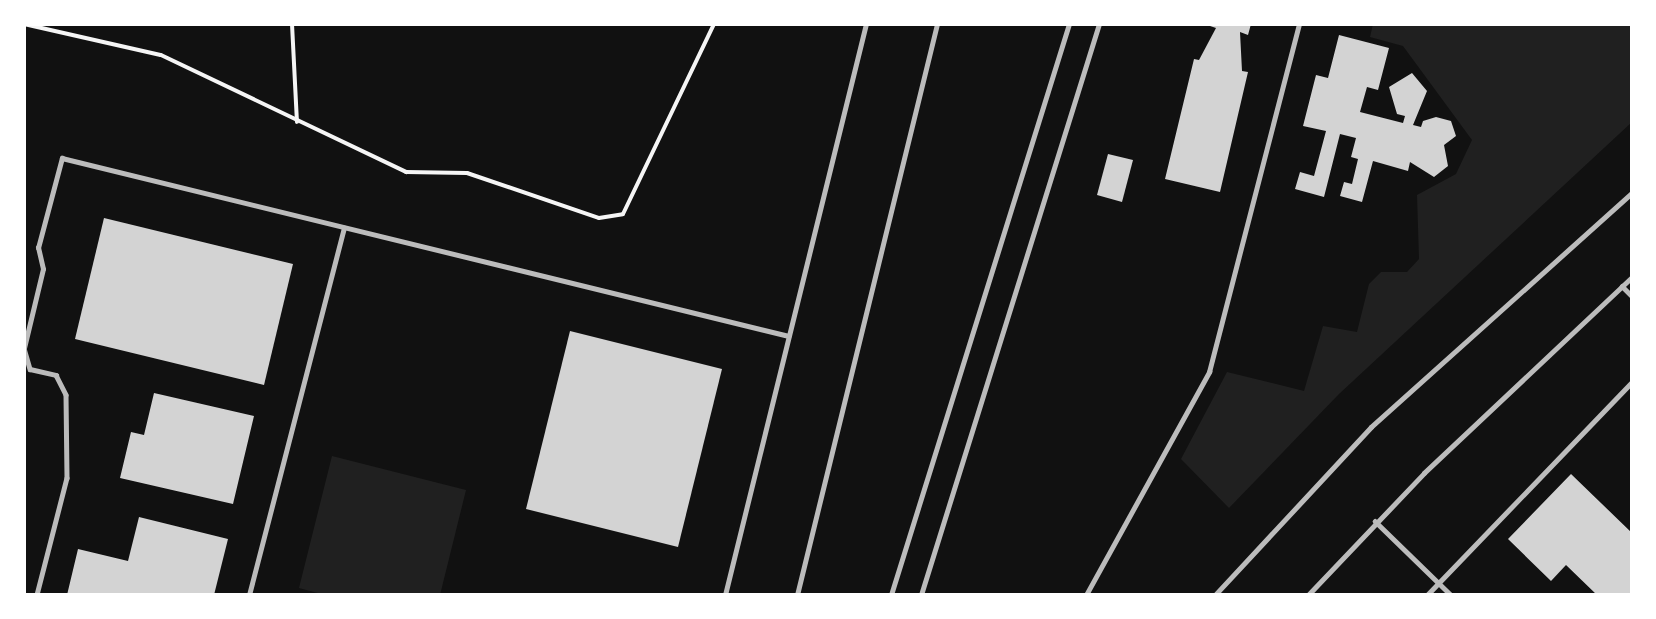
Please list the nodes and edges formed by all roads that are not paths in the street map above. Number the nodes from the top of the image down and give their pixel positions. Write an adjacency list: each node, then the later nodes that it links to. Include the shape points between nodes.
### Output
1 (866, 24): 11 (lane)
2 (937, 24): 19 (lane)
3 (1069, 24): 20 (lane)
4 (1099, 24): 21 (lane)
5 (1299, 24): 22 (lane, via 1209,372)
6 (1632, 193): 23 (lane, via 1371,427)
7 (344, 228): 11 (lane); 12 (lane, via 62,158 38,248 43,269); 17 (lane)
8 (1632, 277): 9 (lane)
9 (1622, 286): 10 (lane); 14 (lane)
10 (1632, 296)
11 (789, 336): 18 (lane)
12 (24, 348): 16 (lane, via 30,369 56,375 66,395 67,478)
13 (1632, 382): 15 (lane)
14 (1375, 521): 15 (lane); 24 (lane)
15 (1439, 583): 25 (lane); 26 (lane)
16 (37, 595)
17 (249, 595)
18 (725, 595)
19 (797, 595)
20 (891, 595)
21 (921, 595)
22 (1086, 595)
23 (1215, 595)
24 (1308, 595)
25 (1427, 595)
26 (1451, 595)

